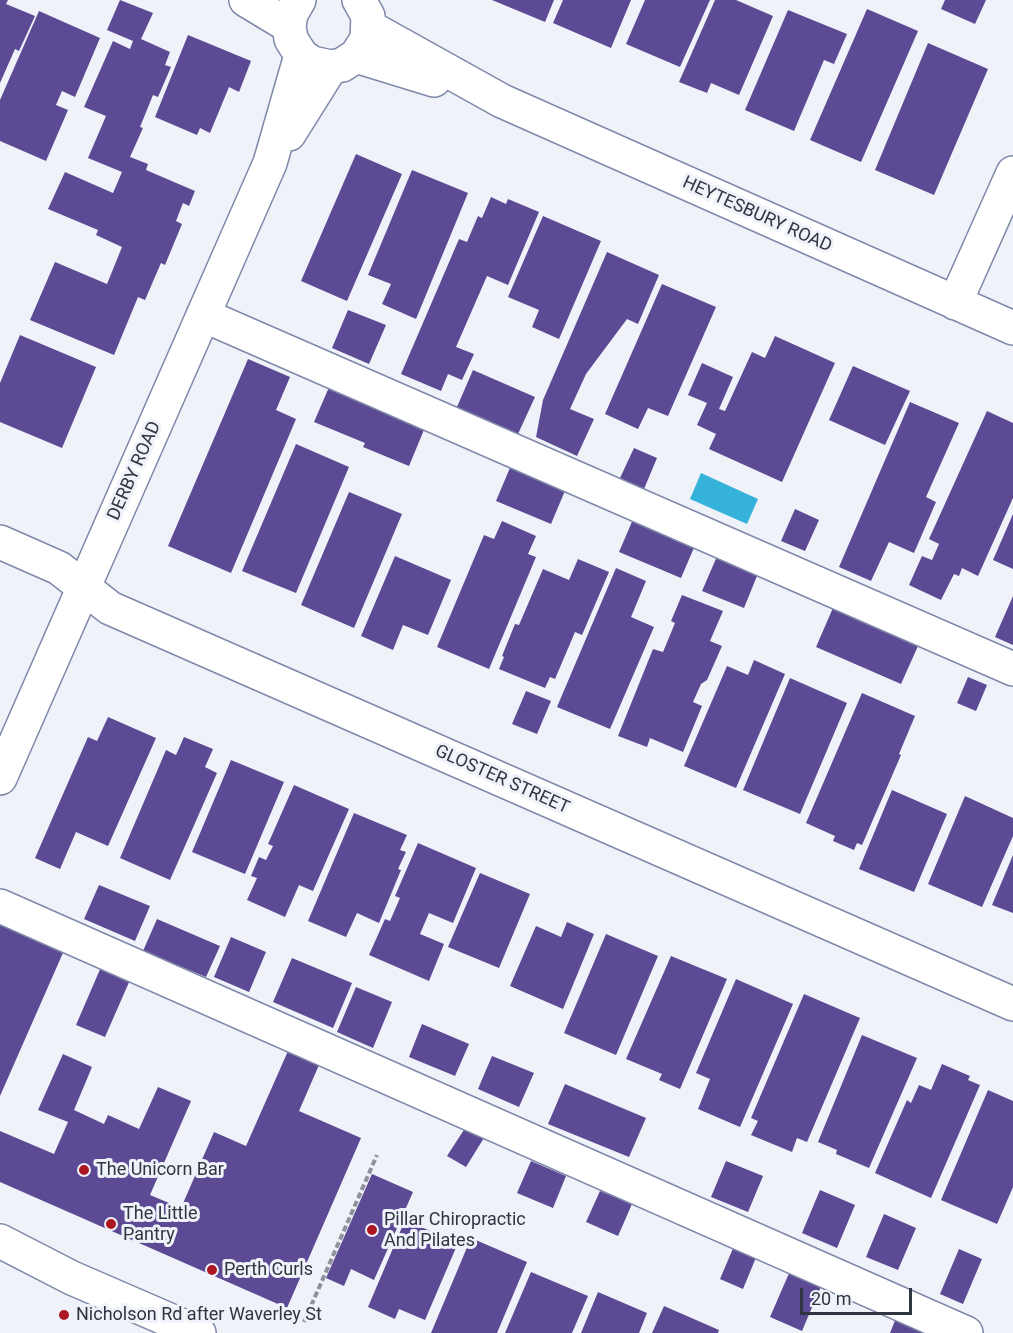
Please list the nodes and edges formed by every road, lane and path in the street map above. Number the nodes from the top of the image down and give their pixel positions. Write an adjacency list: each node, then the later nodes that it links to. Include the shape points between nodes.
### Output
1 (246, 0): 3 (street)
2 (362, 7): 4 (street, DERBY ROAD, via 367,39); 5 (street, HEYTESBURY ROAD)
3 (296, 27): 4 (street, HEYTESBURY ROAD, via 312,63); 6 (street, DERBY ROAD)
4 (344, 62): 5 (street, HEYTESBURY ROAD); 6 (street, DERBY ROAD)
5 (502, 101): 8 (street, HEYTESBURY ROAD)
6 (270, 163): 9 (street, DERBY ROAD)
7 (1013, 173): 8 (street)
8 (955, 303): 10 (street, HEYTESBURY ROAD)
9 (203, 315): 12 (street, DERBY ROAD); 13 (street)
10 (1013, 328)
11 (0, 542): 12 (street, GLOSTER STREET, via 59,568)
12 (84, 587): 14 (street, DERBY ROAD); 16 (street, GLOSTER STREET, via 110,608)
13 (1013, 669)
14 (0, 778)
15 (0, 906): 23 (street)
16 (1013, 1004)
17 (377, 1155): 21 (path)
18 (0, 1241): 20 (street)
19 (0, 1259): 20 (street)
20 (72, 1278): 22 (street)
21 (304, 1322)
22 (199, 1333)
23 (966, 1333)

